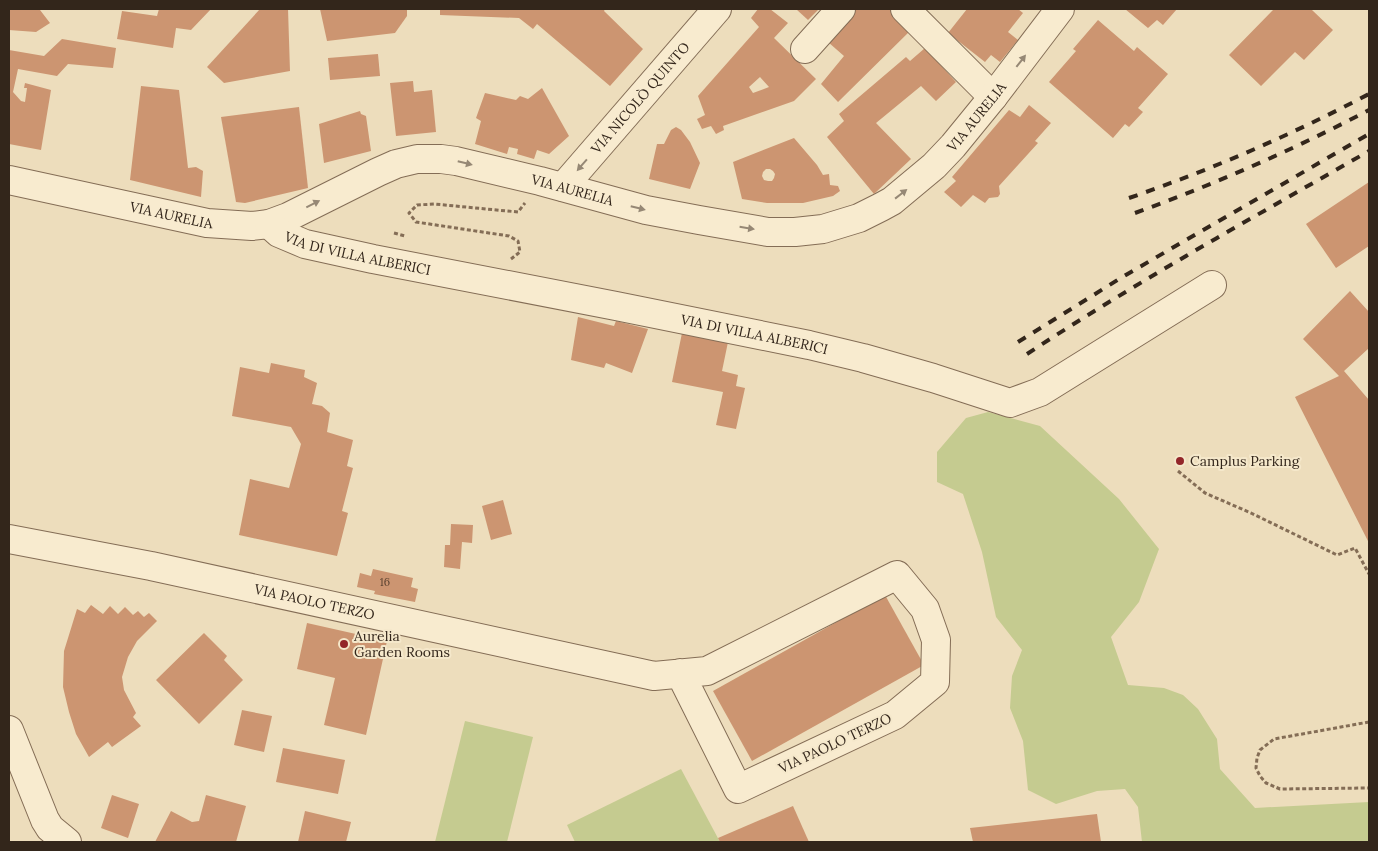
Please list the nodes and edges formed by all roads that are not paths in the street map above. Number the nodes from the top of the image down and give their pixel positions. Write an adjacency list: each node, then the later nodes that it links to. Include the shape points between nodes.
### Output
1 (717, 9): 8 (street, VIA NICOLÒ QUINTO, one-way to 8)
2 (841, 9): 5 (street)
3 (904, 9): 6 (street)
4 (1060, 9): 6 (street, VIA AURELIA, one-way to 4)
5 (805, 49)
6 (993, 97): 8 (street, VIA AURELIA, one-way to 6, via 646,210 768,232 822,229 869,214 892,201 944,157)
7 (9, 180): 9 (street, VIA AURELIA, via 207,223)
8 (551, 184): 9 (street, VIA AURELIA, one-way to 8, via 387,167 417,159 456,161)
9 (269, 224): 10 (street, VIA DI VILLA ALBERICI, via 279,233 305,244 809,345 1010,402 1040,392)
10 (1212, 285)
11 (9, 539): 12 (street, VIA PAOLO TERZO, via 151,566 654,676)
12 (680, 673): 12 (street, VIA PAOLO TERZO, via 707,671 897,575 925,609 936,640 936,682 895,715 738,789)
13 (9, 730): 14 (street, via 45,820)
14 (67, 842)

